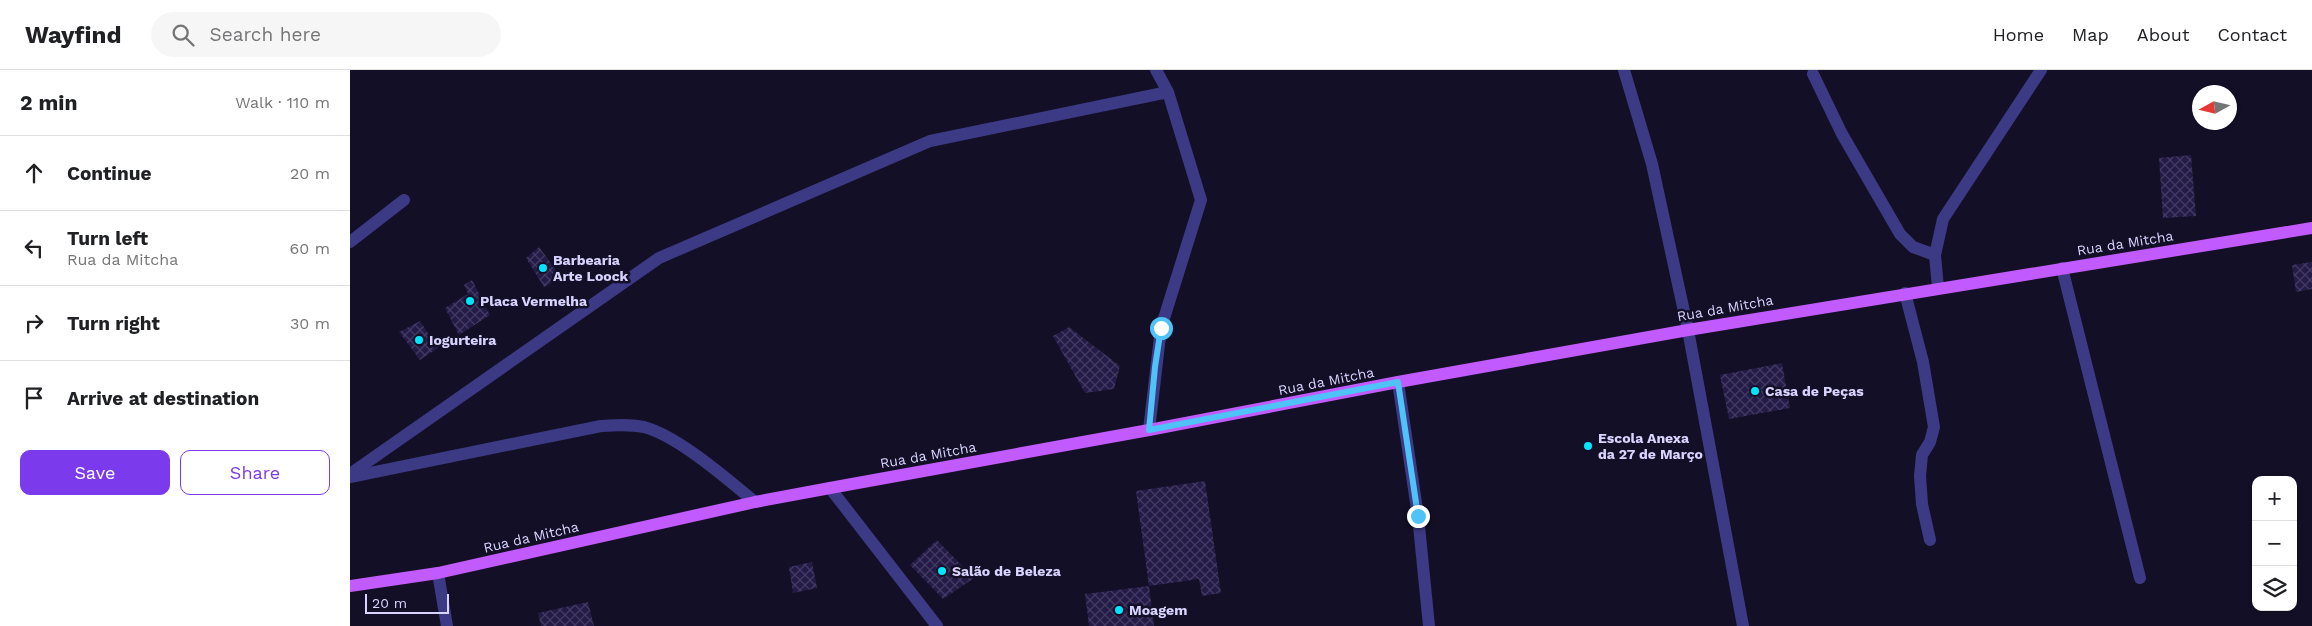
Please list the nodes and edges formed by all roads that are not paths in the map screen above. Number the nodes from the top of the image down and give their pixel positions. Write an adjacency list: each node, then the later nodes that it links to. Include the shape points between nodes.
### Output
1 (1156, 70): 5 (street)
2 (1624, 70): 13 (street, via 1652,164)
3 (2041, 70): 9 (street, via 1943,220)
4 (1813, 74): 9 (street, via 1842,134 1900,234 1913,247)
5 (1168, 92): 15 (street, via 1201,200 1161,328); 16 (street, via 930,141 659,258)
6 (404, 200): 8 (street)
7 (2312, 228): 10 (main road, Rua da Mitcha)
8 (350, 242)
9 (1935, 255): 11 (street)
10 (2062, 268): 11 (main road, Rua da Mitcha); 21 (street)
11 (1938, 288): 12 (main road, Rua da Mitcha)
12 (1905, 293): 13 (main road, Rua da Mitcha); 19 (street, via 1923,362 1934,427 1922,455 1920,476)
13 (1688, 330): 14 (main road, Rua da Mitcha); 26 (street)
14 (1398, 382): 15 (main road, Rua da Mitcha); 25 (street, via 1418,516)
15 (1149, 430): 17 (main road, Rua da Mitcha)
16 (350, 476): 18 (street, via 601,426 629,425 660,433 729,480)
17 (830, 488): 18 (main road, Rua da Mitcha); 24 (street)
18 (755, 502): 20 (main road, Rua da Mitcha)
19 (1930, 540)
20 (438, 574): 22 (main road, Rua da Mitcha); 23 (street)
21 (2140, 578)
22 (350, 586)
23 (447, 626)
24 (936, 626)
25 (1429, 626)
26 (1743, 626)

